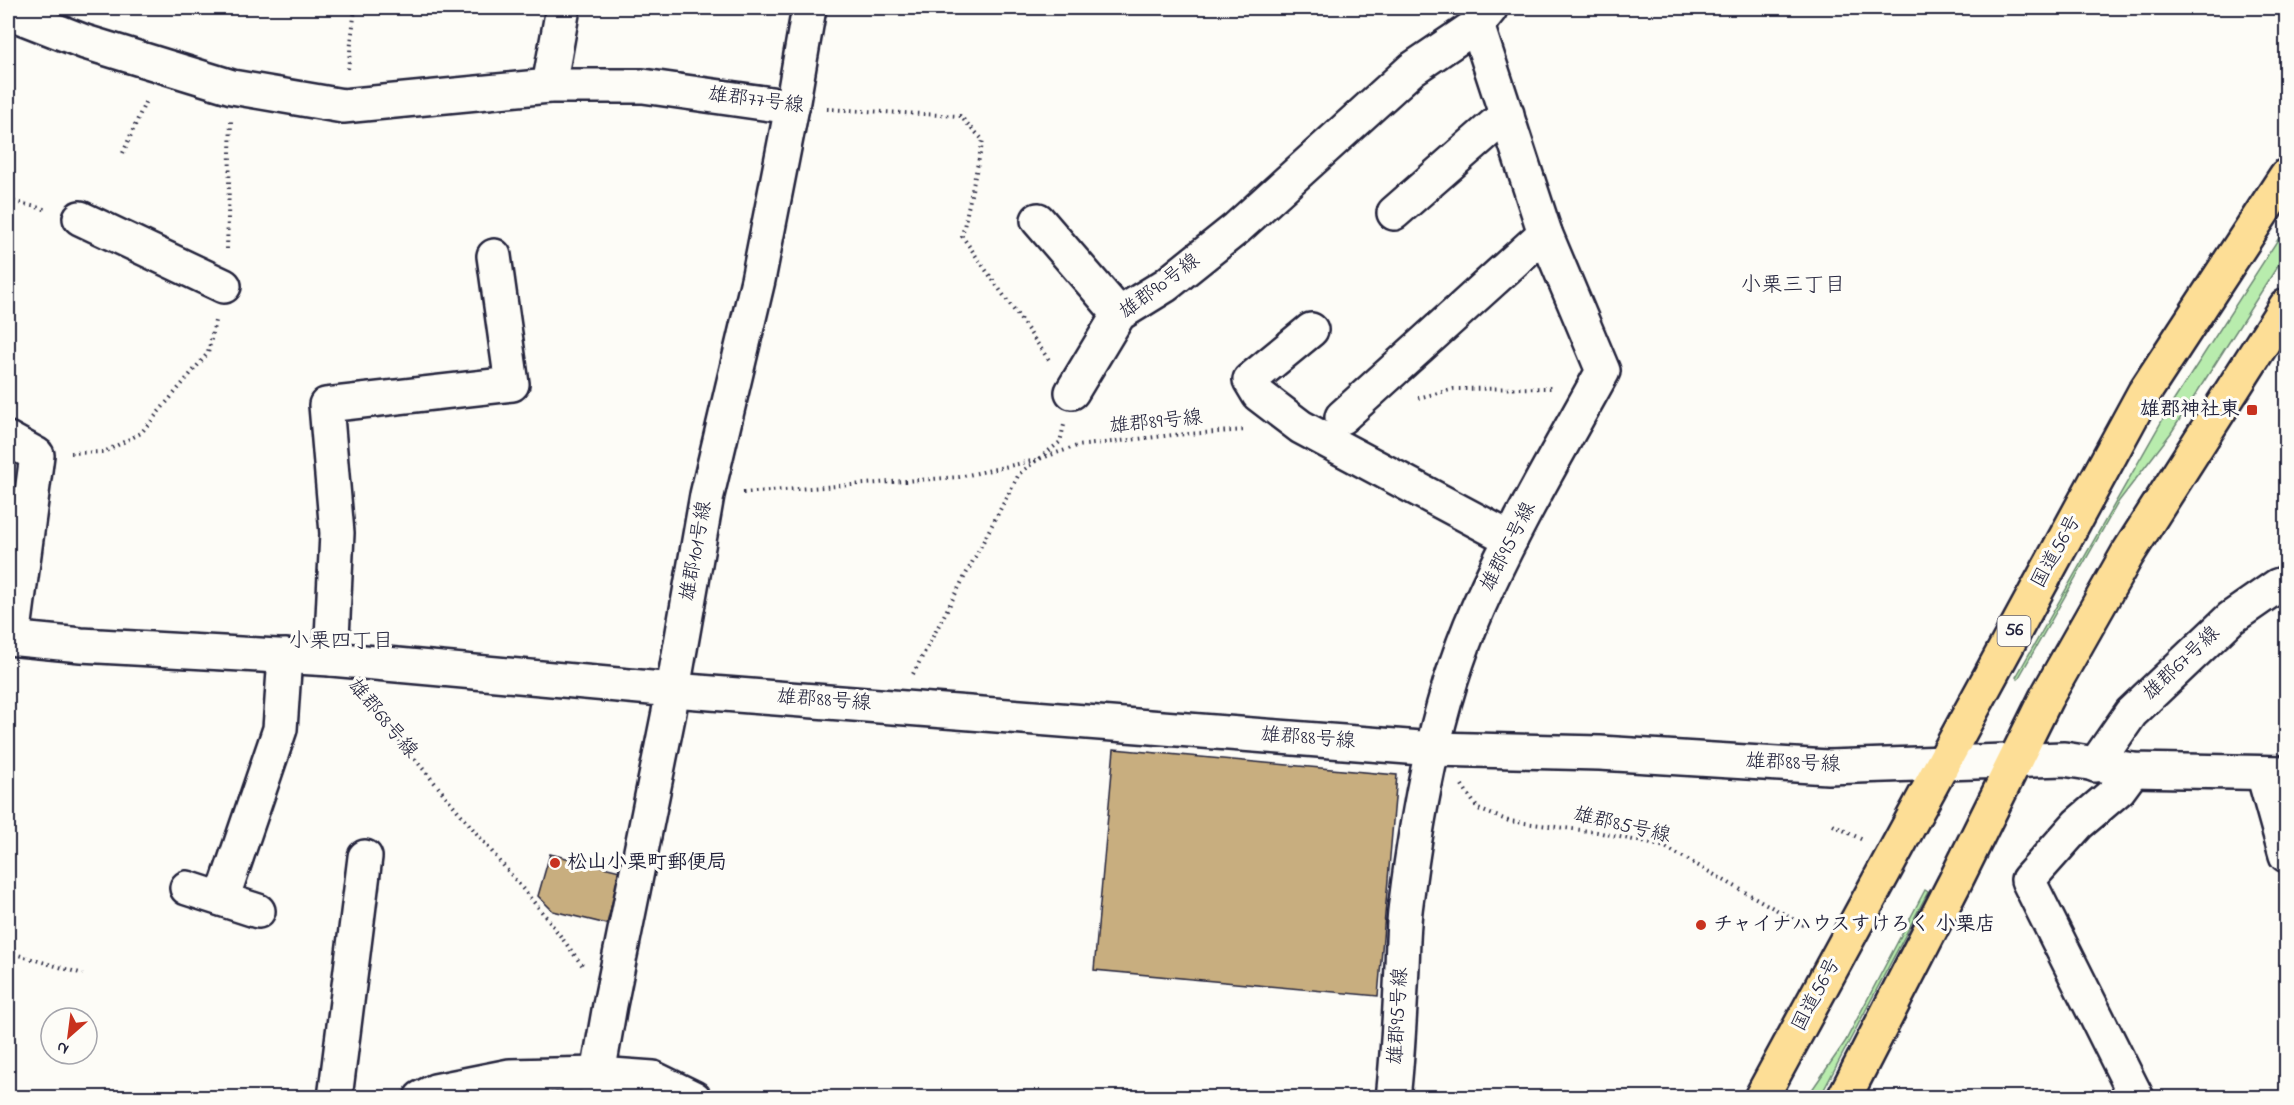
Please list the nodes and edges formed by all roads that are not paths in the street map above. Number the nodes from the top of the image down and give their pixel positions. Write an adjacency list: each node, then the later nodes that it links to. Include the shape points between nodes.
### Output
1 (563, 8): 5 (street)
2 (809, 8): 6 (street, 雄郡101号線)
3 (1484, 16): 7 (street); 16 (street, 雄郡90号線, via 1412,69 1237,228 1166,285)
4 (11, 22): 5 (street, 雄郡77号線, via 232,87 343,106)
5 (549, 86): 6 (street, 雄郡77号線, via 643,86)
6 (792, 107): 26 (street, 雄郡101号線, via 758,280 707,495)
7 (1507, 114): 9 (street); 12 (street)
8 (2286, 176): 29 (highway, 国道56号 / 56, via 2144,393)
9 (1394, 213)
10 (80, 218): 14 (street)
11 (1038, 220): 16 (street)
12 (1545, 233): 19 (street); 21 (street, 雄郡95号線, via 1603,370)
13 (494, 256): 25 (street, via 512,384 326,405 337,533)
14 (224, 286)
15 (2286, 306): 28 (highway, via 2127,555)
16 (1119, 314): 18 (street, 雄郡90号線)
17 (1311, 330): 21 (street, via 1250,380 1259,395 1300,427)
18 (1072, 392)
19 (1342, 417)
20 (8, 439): 23 (street, via 37,455)
21 (1511, 539): 27 (street, 雄郡95号線, via 1451,679)
22 (2286, 583): 30 (street, 雄郡67号線, via 2231,618 2131,713)
23 (10, 638): 24 (street)
24 (285, 656): 25 (street); 36 (street, via 280,729)
25 (331, 659): 26 (street, 雄郡88号線)
26 (674, 690): 27 (street, 雄郡88号線); 38 (street, 雄郡101号線, via 610,1005)
27 (1446, 749): 29 (street, 雄郡88号線, via 1600,753 1828,767); 42 (street, 雄郡95号線, via 1418,825 1405,904)
28 (2015, 759): 29 (street, 雄郡88号線); 30 (street, 雄郡88号線, via 2064,759); 44 (highway)
29 (1942, 762): 43 (highway, 国道56号 / 56)
30 (2095, 765): 31 (street, 雄郡88号線)
31 (2133, 770): 32 (street, 雄郡88号線); 45 (street, via 2028,880)
32 (2275, 773): 33 (street)
33 (2286, 855)
34 (365, 856): 39 (street)
35 (187, 888): 36 (street)
36 (222, 899): 37 (street)
37 (258, 911)
38 (598, 1086): 40 (street, via 510,1076 435,1091); 41 (street, via 653,1078)
39 (335, 1098)
40 (422, 1098)
41 (694, 1098)
42 (1393, 1098)
43 (1761, 1098)
44 (1844, 1098)
45 (2137, 1098)

